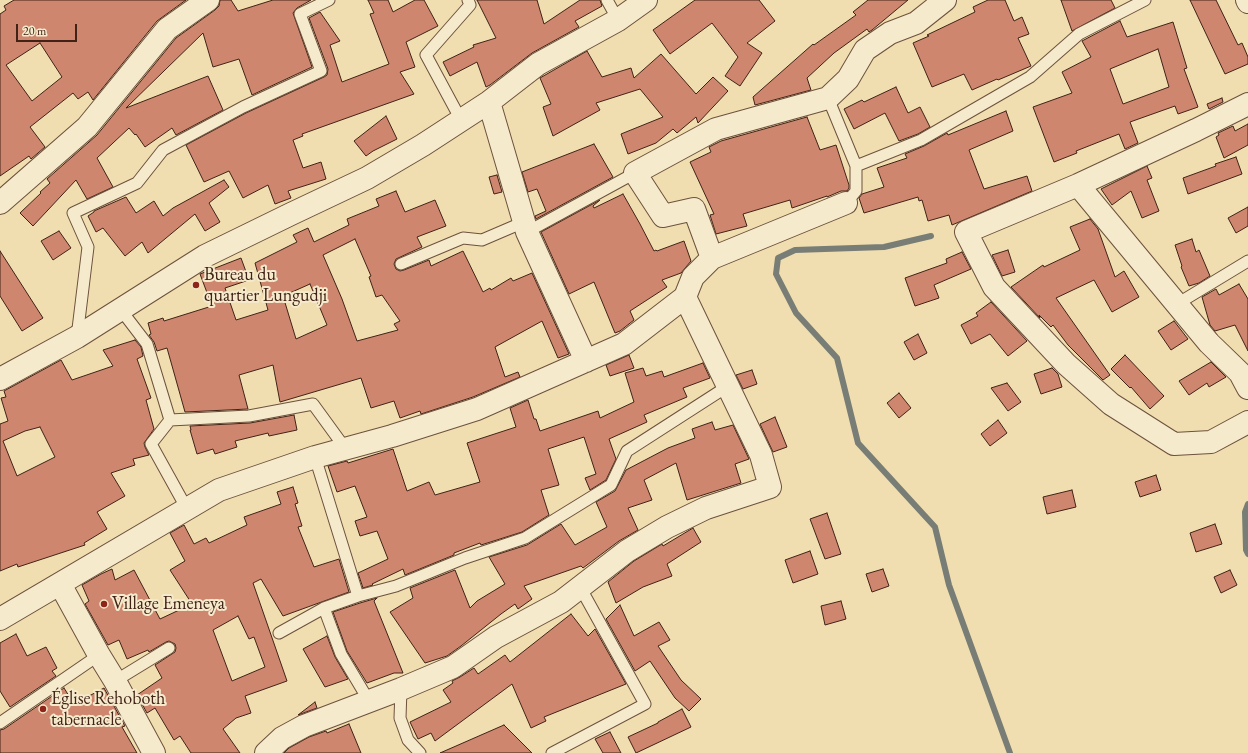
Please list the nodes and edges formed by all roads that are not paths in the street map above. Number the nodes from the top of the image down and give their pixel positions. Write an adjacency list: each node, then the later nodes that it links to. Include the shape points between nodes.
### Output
1 (208, 0): 16 (street, via 167,29 87,127)
2 (329, 0): 25 (lane, via 300,14 322,71 243,107 163,150 137,183 73,213 88,246)
3 (468, 0): 12 (lane, via 470,5 426,55)
4 (607, 0): 8 (lane)
5 (646, 0): 8 (street)
6 (945, 0): 9 (street, via 916,23 890,33 865,50 848,79)
7 (1145, 0): 13 (lane, via 1079,34 1030,77 921,140)
8 (618, 20): 10 (street, via 538,64)
9 (828, 98): 13 (lane); 14 (street, via 716,129)
10 (489, 102): 12 (street); 18 (street)
11 (1248, 104): 15 (street)
12 (461, 120): 24 (street, via 367,178 205,256)
13 (856, 166): 17 (lane, via 856,191)
14 (635, 173): 18 (lane); 19 (street, via 663,216 694,209)
15 (1078, 185): 23 (street); 31 (street, via 966,232 994,287 1066,364 1111,404 1174,444 1211,442)
16 (0, 203)
17 (846, 203): 19 (street)
18 (525, 227): 21 (lane, via 482,240 462,238); 26 (street)
19 (712, 258): 22 (street, via 693,277)
20 (1248, 261): 23 (lane)
21 (401, 264)
22 (685, 297): 26 (street, via 624,344); 28 (street)
23 (1177, 304): 29 (street, via 1209,343 1240,373)
24 (121, 310): 25 (street); 30 (lane, via 147,344)
25 (77, 337): 27 (street)
26 (586, 361): 32 (street, via 477,409)
27 (0, 379)
28 (728, 386): 36 (street, via 761,455 770,487 706,508 667,527 627,551); 37 (lane, via 627,451 611,485 526,538 465,558 396,586)
29 (1248, 388)
30 (170, 420): 32 (lane, via 249,416 313,404); 34 (lane, via 151,444)
31 (1248, 422)
32 (346, 448): 33 (street)
33 (315, 457): 34 (street, via 219,490); 37 (lane)
34 (187, 509): 35 (street)
35 (60, 584): 39 (street); 42 (street)
36 (580, 588): 44 (street, via 561,602 496,637 453,667); 50 (lane, via 644,704)
37 (358, 596): 38 (lane)
38 (324, 608): 40 (lane); 45 (lane, via 341,654)
39 (0, 619)
40 (279, 633)
41 (169, 648): 43 (lane)
42 (99, 655): 43 (street); 46 (lane)
43 (115, 681): 47 (street)
44 (401, 689): 45 (street); 49 (lane, via 400,718 408,740)
45 (369, 701): 48 (street, via 304,726 282,738)
46 (0, 723)
47 (154, 753)
48 (266, 753)
49 (420, 753)
50 (552, 753)

